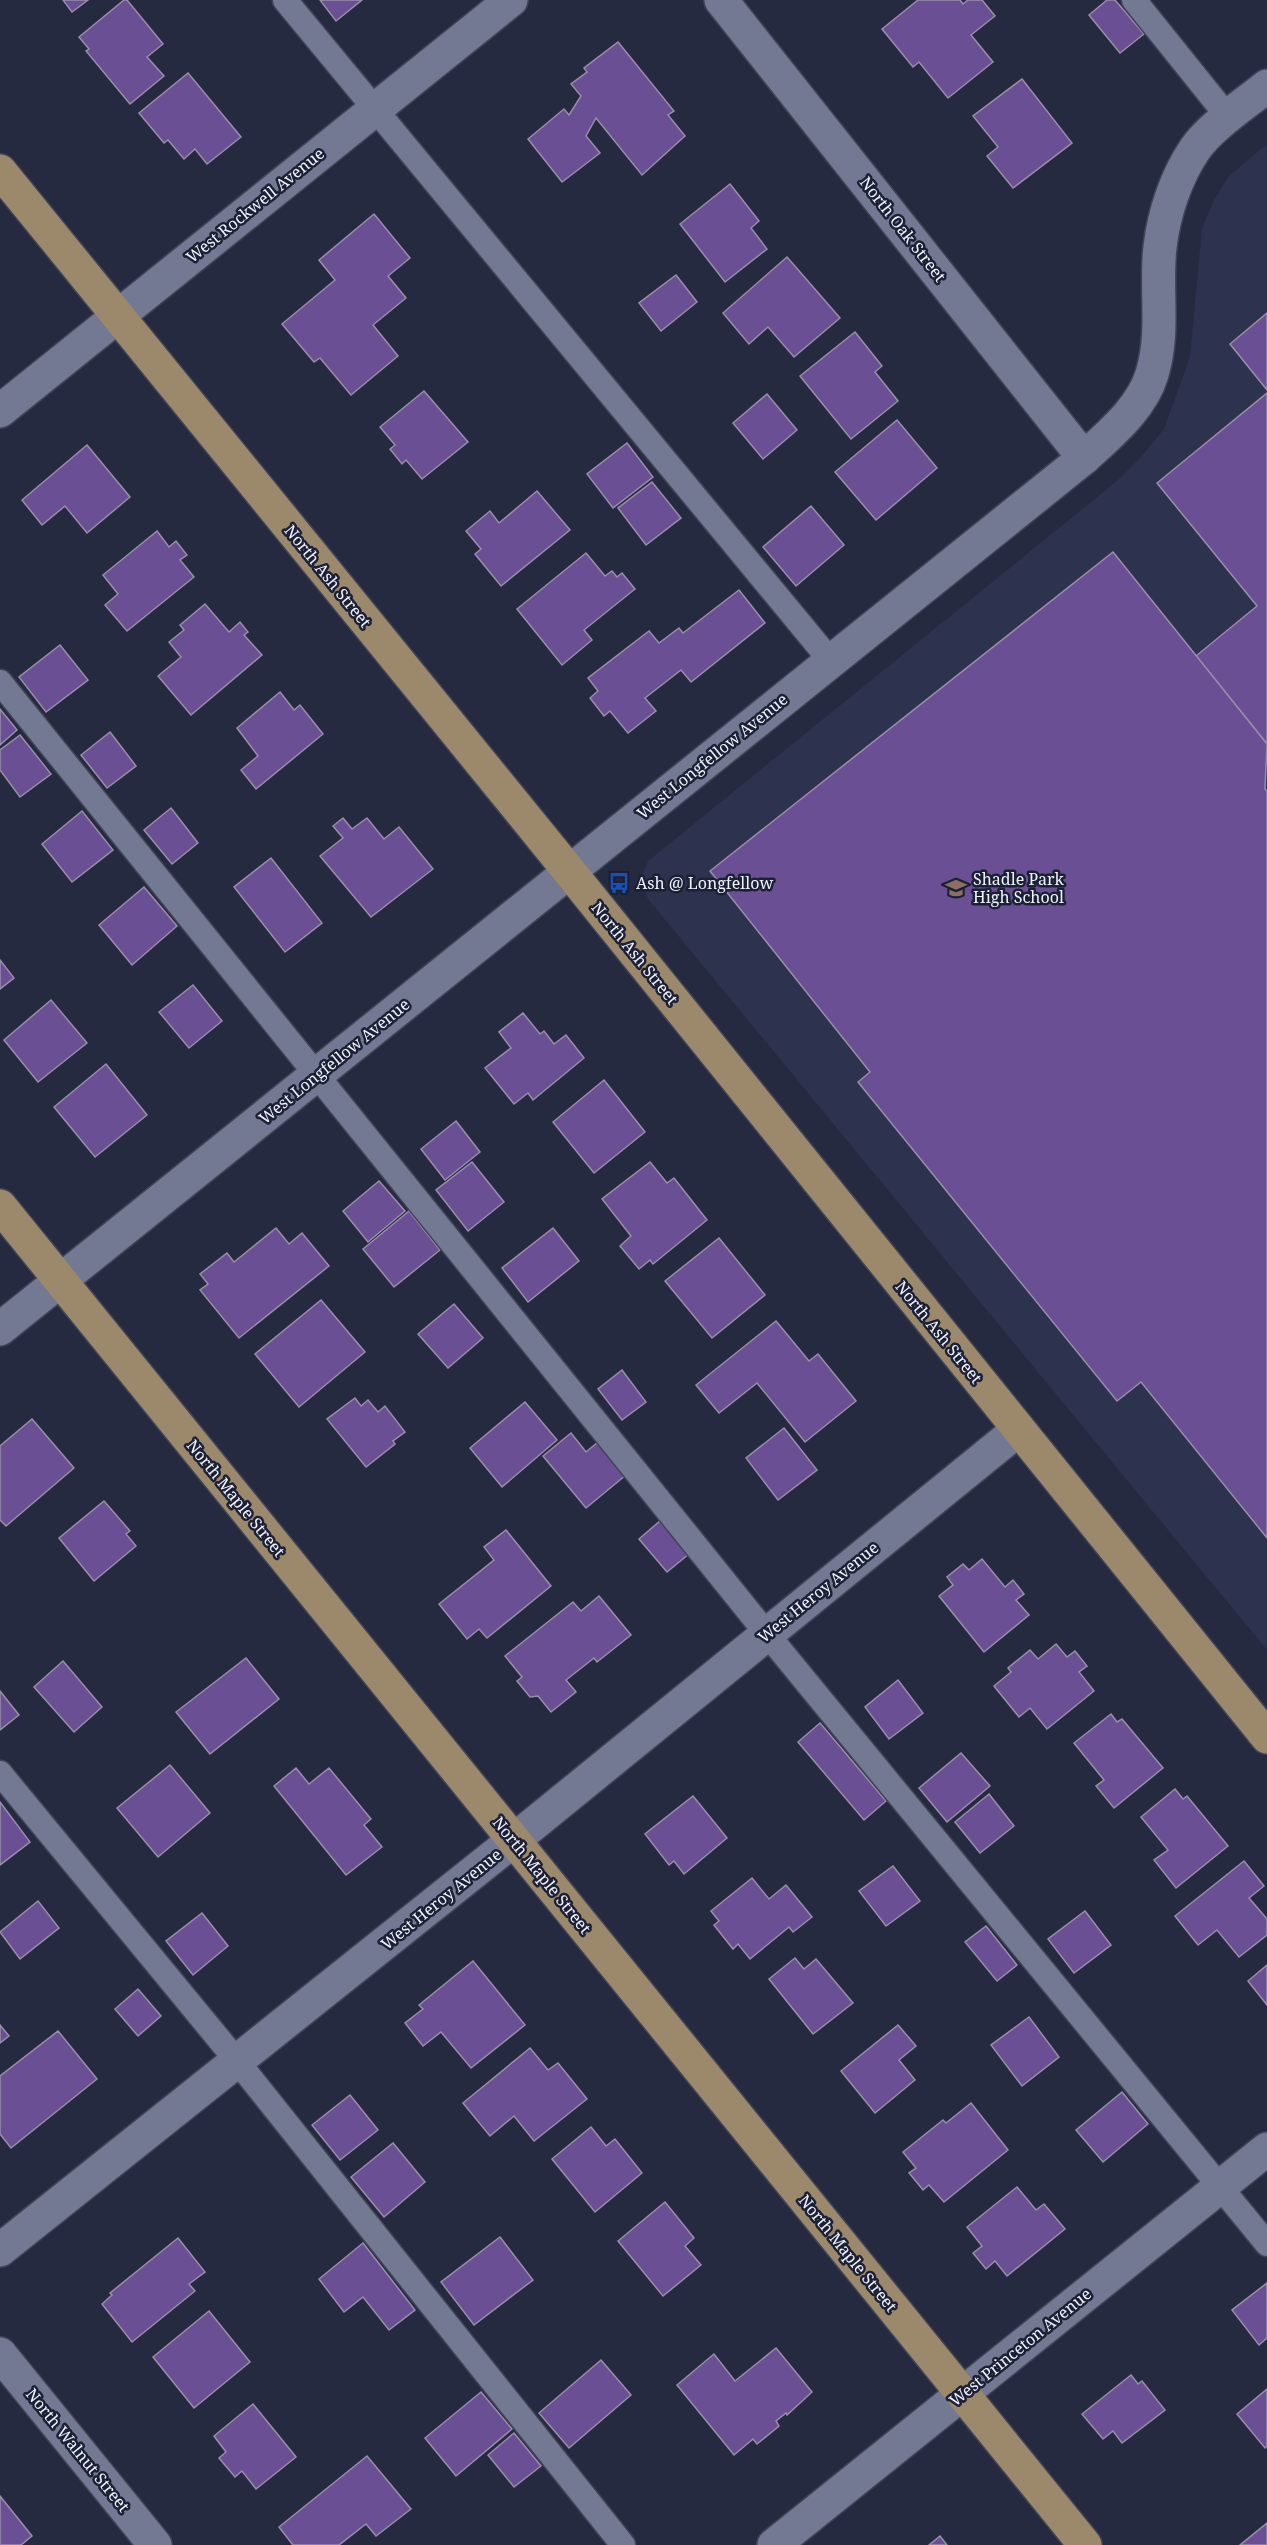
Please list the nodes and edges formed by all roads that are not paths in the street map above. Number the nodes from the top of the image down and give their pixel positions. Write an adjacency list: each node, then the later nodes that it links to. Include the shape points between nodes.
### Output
1 (285, 0): 6 (lane)
2 (511, 0): 6 (street, West Rockwell Avenue)
3 (721, 0): 11 (street, North Oak Street)
4 (1134, 0): 7 (lane)
5 (1267, 86): 7 (street, West Longfellow Avenue)
6 (374, 110): 9 (street, West Rockwell Avenue); 12 (lane)
7 (1228, 117): 11 (street, West Longfellow Avenue, via 1196,148 1172,195 1160,247 1161,324 1152,375 1129,415)
8 (0, 171): 9 (main road, North Ash Street)
9 (116, 316): 10 (street, West Rockwell Avenue); 14 (main road, North Ash Street)
10 (0, 411)
11 (1084, 458): 12 (street, West Longfellow Avenue)
12 (830, 660): 14 (street, West Longfellow Avenue)
13 (0, 682): 15 (lane)
14 (569, 871): 15 (street, West Longfellow Avenue); 19 (main road, North Ash Street)
15 (316, 1076): 17 (street, West Longfellow Avenue); 20 (lane)
16 (0, 1206): 17 (main road, North Maple Street)
17 (61, 1281): 18 (street, West Longfellow Avenue); 23 (main road, North Maple Street)
18 (0, 1329)
19 (1018, 1430): 20 (street, West Heroy Avenue); 21 (main road, North Ash Street)
20 (767, 1634): 23 (street, West Heroy Avenue); 26 (lane)
21 (1267, 1737)
22 (0, 1773): 24 (lane)
23 (514, 1840): 24 (street, West Heroy Avenue); 30 (main road, North Maple Street)
24 (237, 2061): 28 (street, West Heroy Avenue); 32 (lane)
25 (1267, 2149): 26 (street, West Princeton Avenue)
26 (1220, 2187): 27 (lane); 30 (street, West Princeton Avenue)
27 (1267, 2244)
28 (0, 2250)
29 (0, 2354): 31 (street, North Walnut Street)
30 (962, 2393): 33 (street, West Princeton Avenue); 34 (main road, North Maple Street)
31 (156, 2545)
32 (623, 2545)
33 (774, 2545)
34 (1084, 2545)

